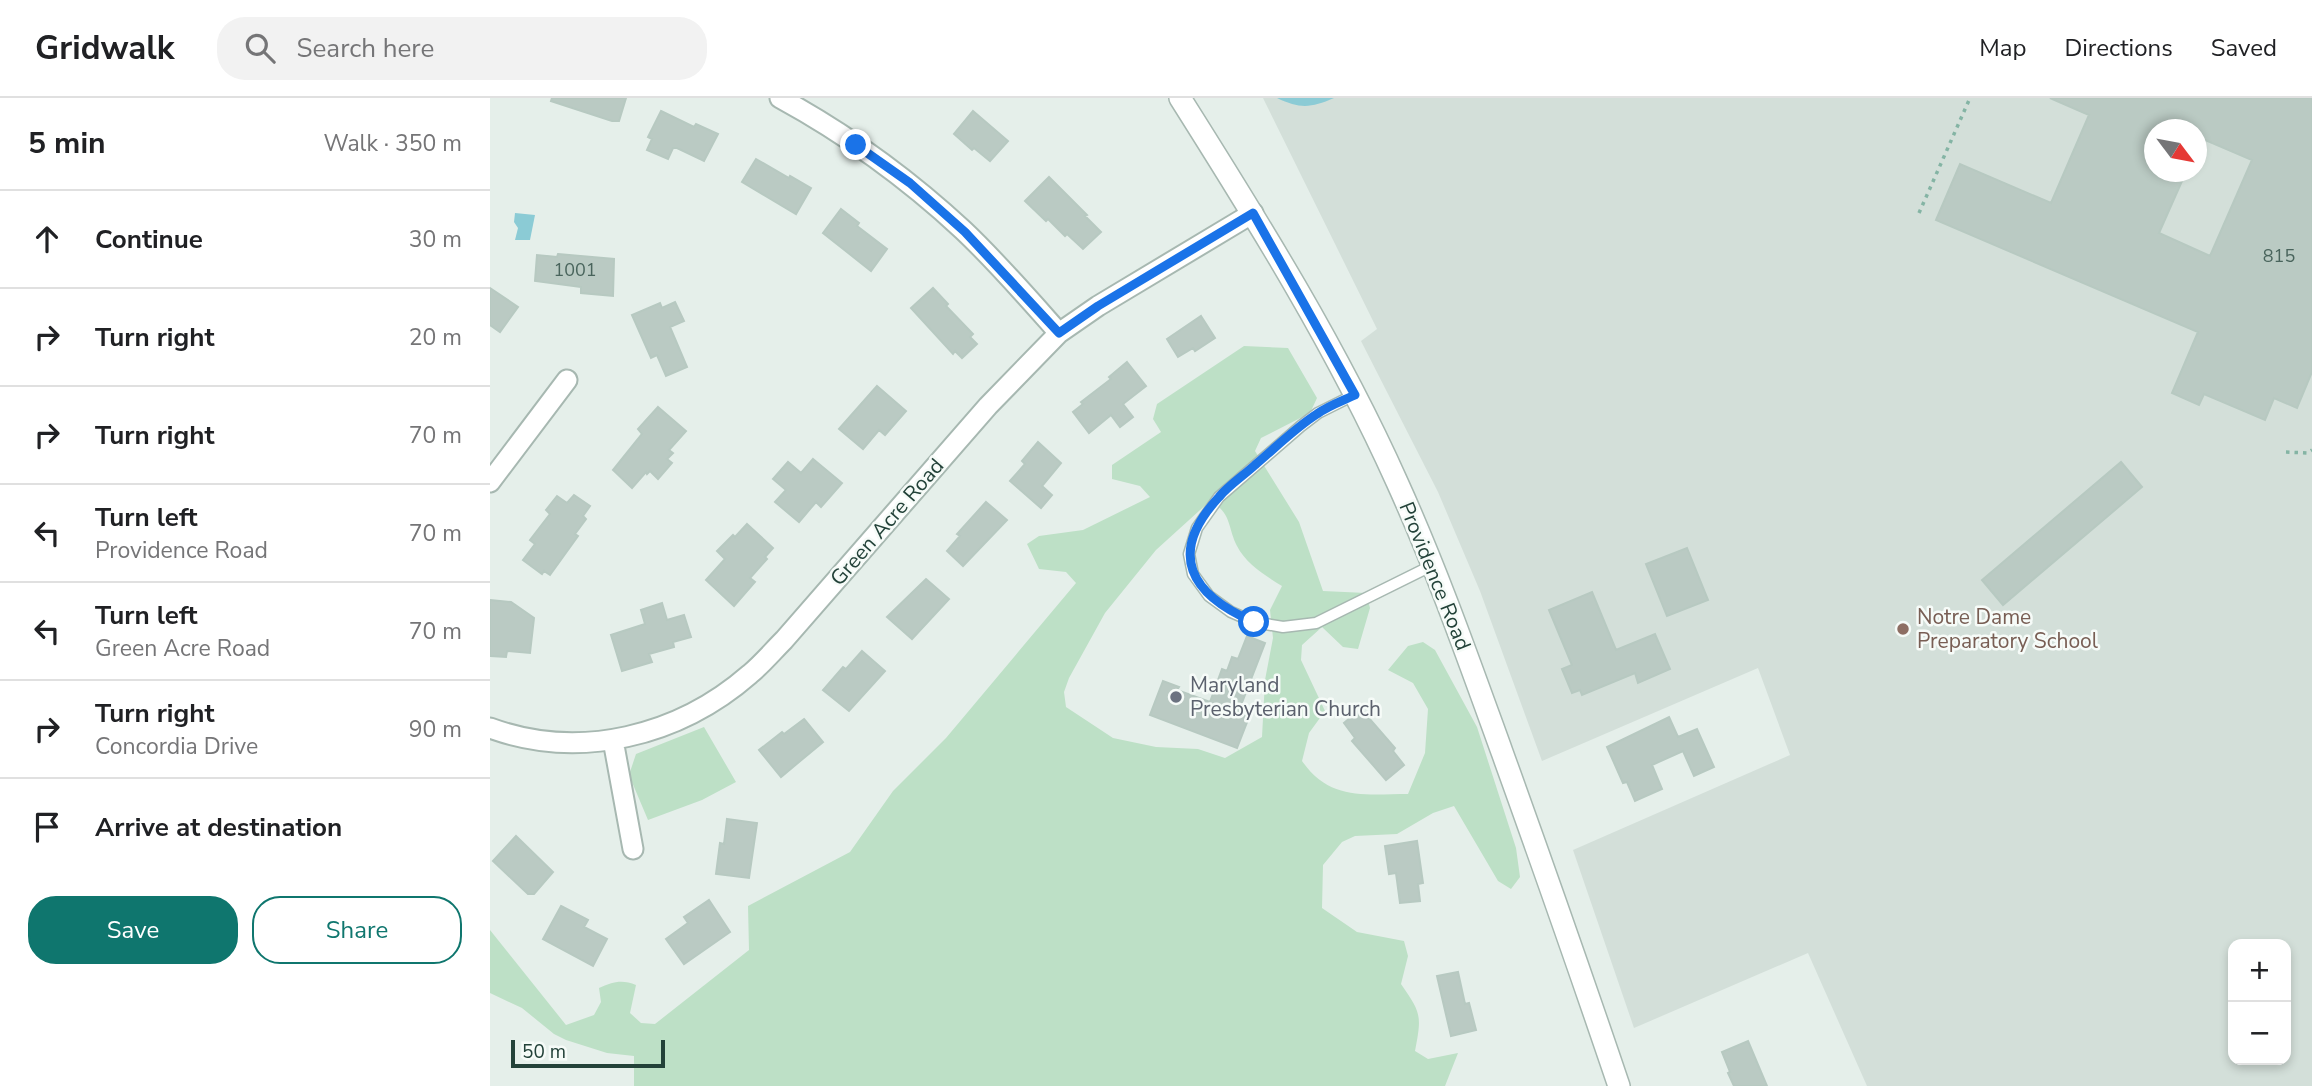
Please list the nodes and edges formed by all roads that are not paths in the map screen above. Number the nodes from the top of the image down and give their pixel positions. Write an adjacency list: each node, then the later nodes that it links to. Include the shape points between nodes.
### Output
1 (780, 98): 4 (street, via 910,183 965,232)
2 (1181, 98): 3 (street, Providence Road)
3 (1253, 213): 4 (street, Green Acre Road); 6 (street, Providence Road)
4 (1059, 333): 10 (street, Green Acre Road, via 750,674 674,722)
5 (568, 380): 7 (street)
6 (1355, 395): 8 (street, Providence Road); 8 (lane, via 1318,413 1219,497 1196,527 1189,555 1193,574 1209,596 1231,612 1283,627 1316,623)
7 (490, 482)
8 (1433, 565): 12 (street, Providence Road)
9 (490, 728): 10 (street, Green Acre Road, via 552,741)
10 (613, 740): 11 (street)
11 (633, 849)
12 (1619, 1086)

